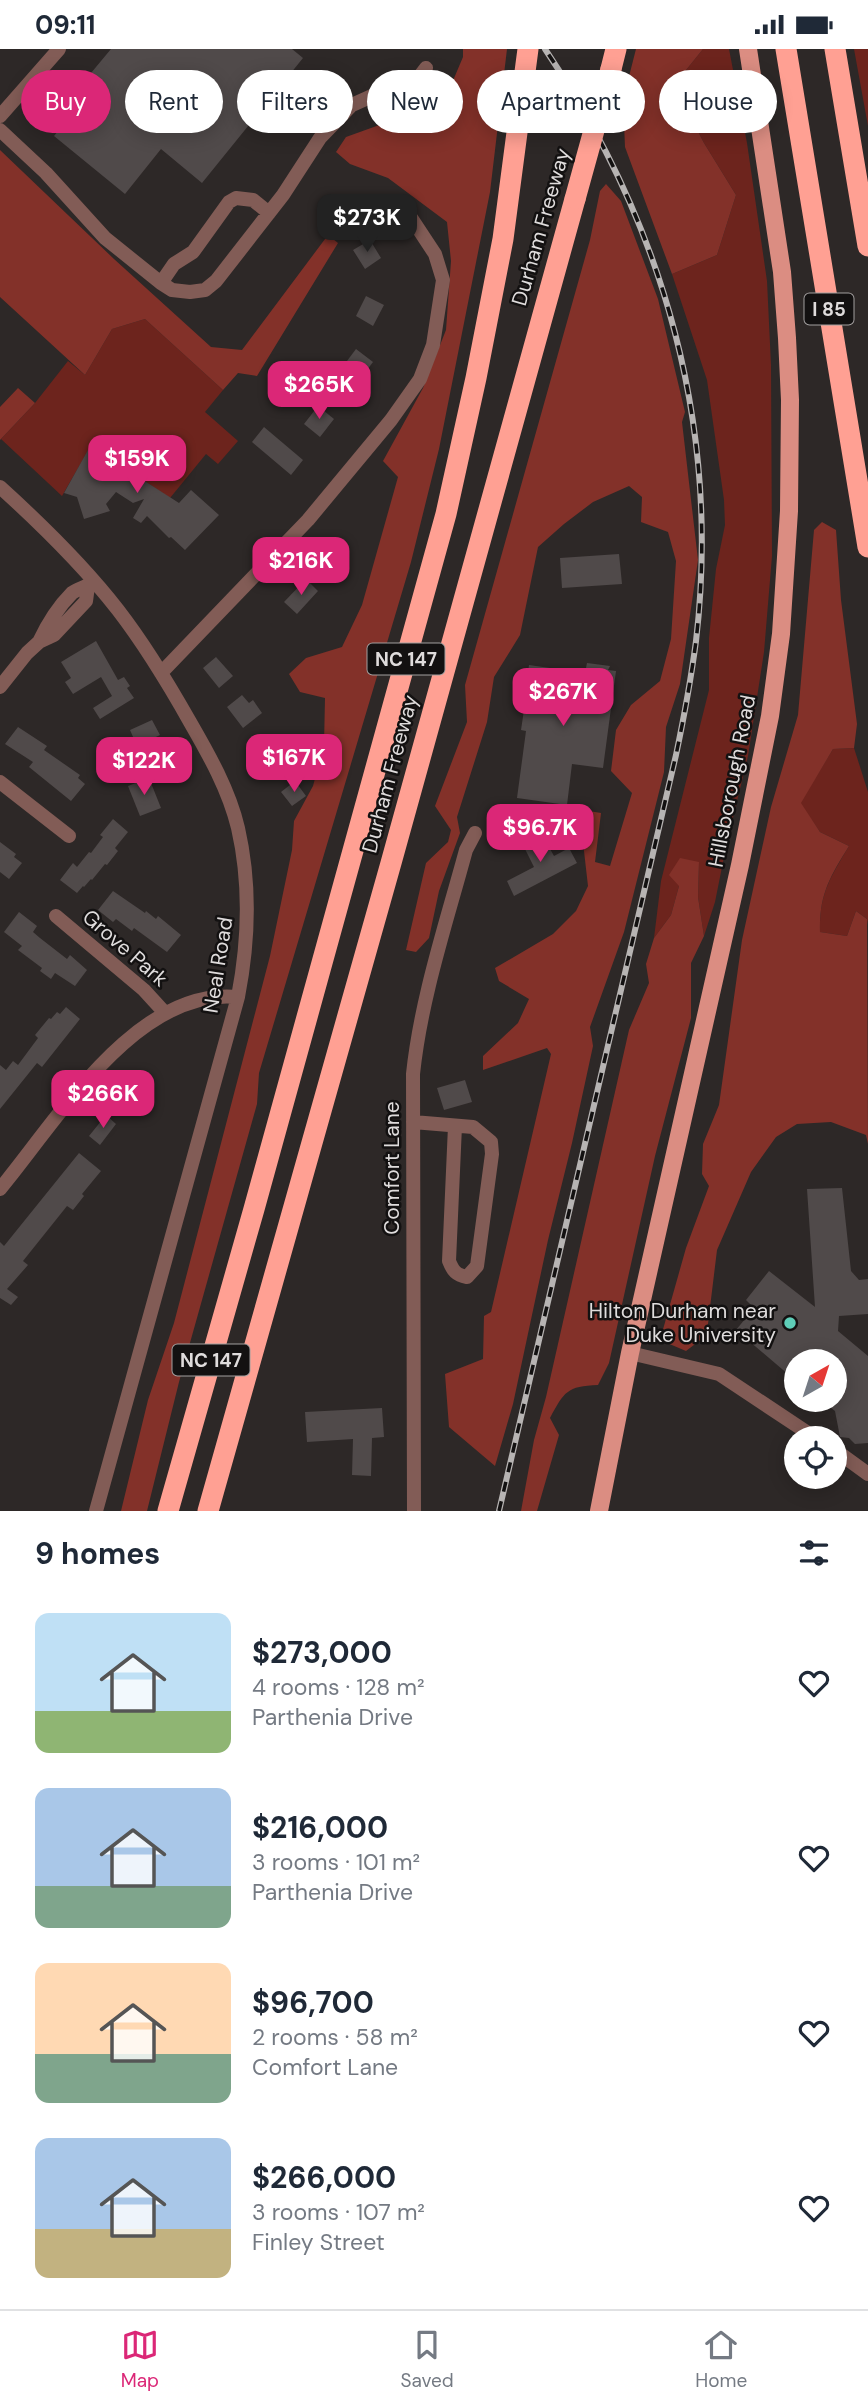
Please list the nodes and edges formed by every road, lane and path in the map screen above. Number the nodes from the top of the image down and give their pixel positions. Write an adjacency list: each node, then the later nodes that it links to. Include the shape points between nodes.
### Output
1 (59, 49): 8 (street)
2 (528, 49): 33 (highway, Durham Freeway / NC 147, via 503,239 446,514)
3 (748, 49): 28 (main road, Hillsborough Road, via 782,272 787,338 789,512 781,634 740,865)
4 (786, 49): 15 (highway, I 85)
5 (835, 49): 12 (highway)
6 (613, 59): 34 (highway, Durham Freeway / NC 147, bridge)
7 (426, 68): 11 (street, via 407,93 372,96 352,105 320,138)
8 (0, 116)
9 (0, 129): 13 (street, via 105,238)
10 (404, 207): 17 (street, via 435,254 443,279 435,337 420,379 308,520)
11 (269, 213): 13 (street, via 205,290 172,290); 13 (street, via 253,200 229,202 193,252 174,264)
12 (868, 246)
13 (160, 283)
14 (0, 487): 16 (street, Neal Road)
15 (868, 547)
16 (91, 583): 17 (street, Neal Road, via 119,611); 18 (street, via 74,591)
17 (161, 673): 23 (street, Neal Road, via 211,758 237,827 248,913)
18 (0, 687)
19 (0, 782): 21 (street)
20 (475, 833): 25 (street, Comfort Lane, via 466,850 417,1040)
21 (69, 836)
22 (56, 916): 24 (street, Grove Park)
23 (238, 997): 24 (street, via 221,995); 32 (street, Neal Road)
24 (165, 1013): 27 (street, via 146,1024 92,1073)
25 (412, 1122): 26 (street); 35 (street, Comfort Lane)
26 (455, 1126): 26 (street, via 483,1133 491,1142 492,1154 477,1266 467,1277 458,1276 449,1261)
27 (0, 1189)
28 (630, 1353): 29 (street, via 719,1374); 36 (main road, Hillsborough Road)
29 (797, 1426)
30 (847, 1459): 31 (street)
31 (868, 1474)
32 (96, 1511)
33 (168, 1511)
34 (208, 1511)
35 (414, 1511)
36 (599, 1511)

